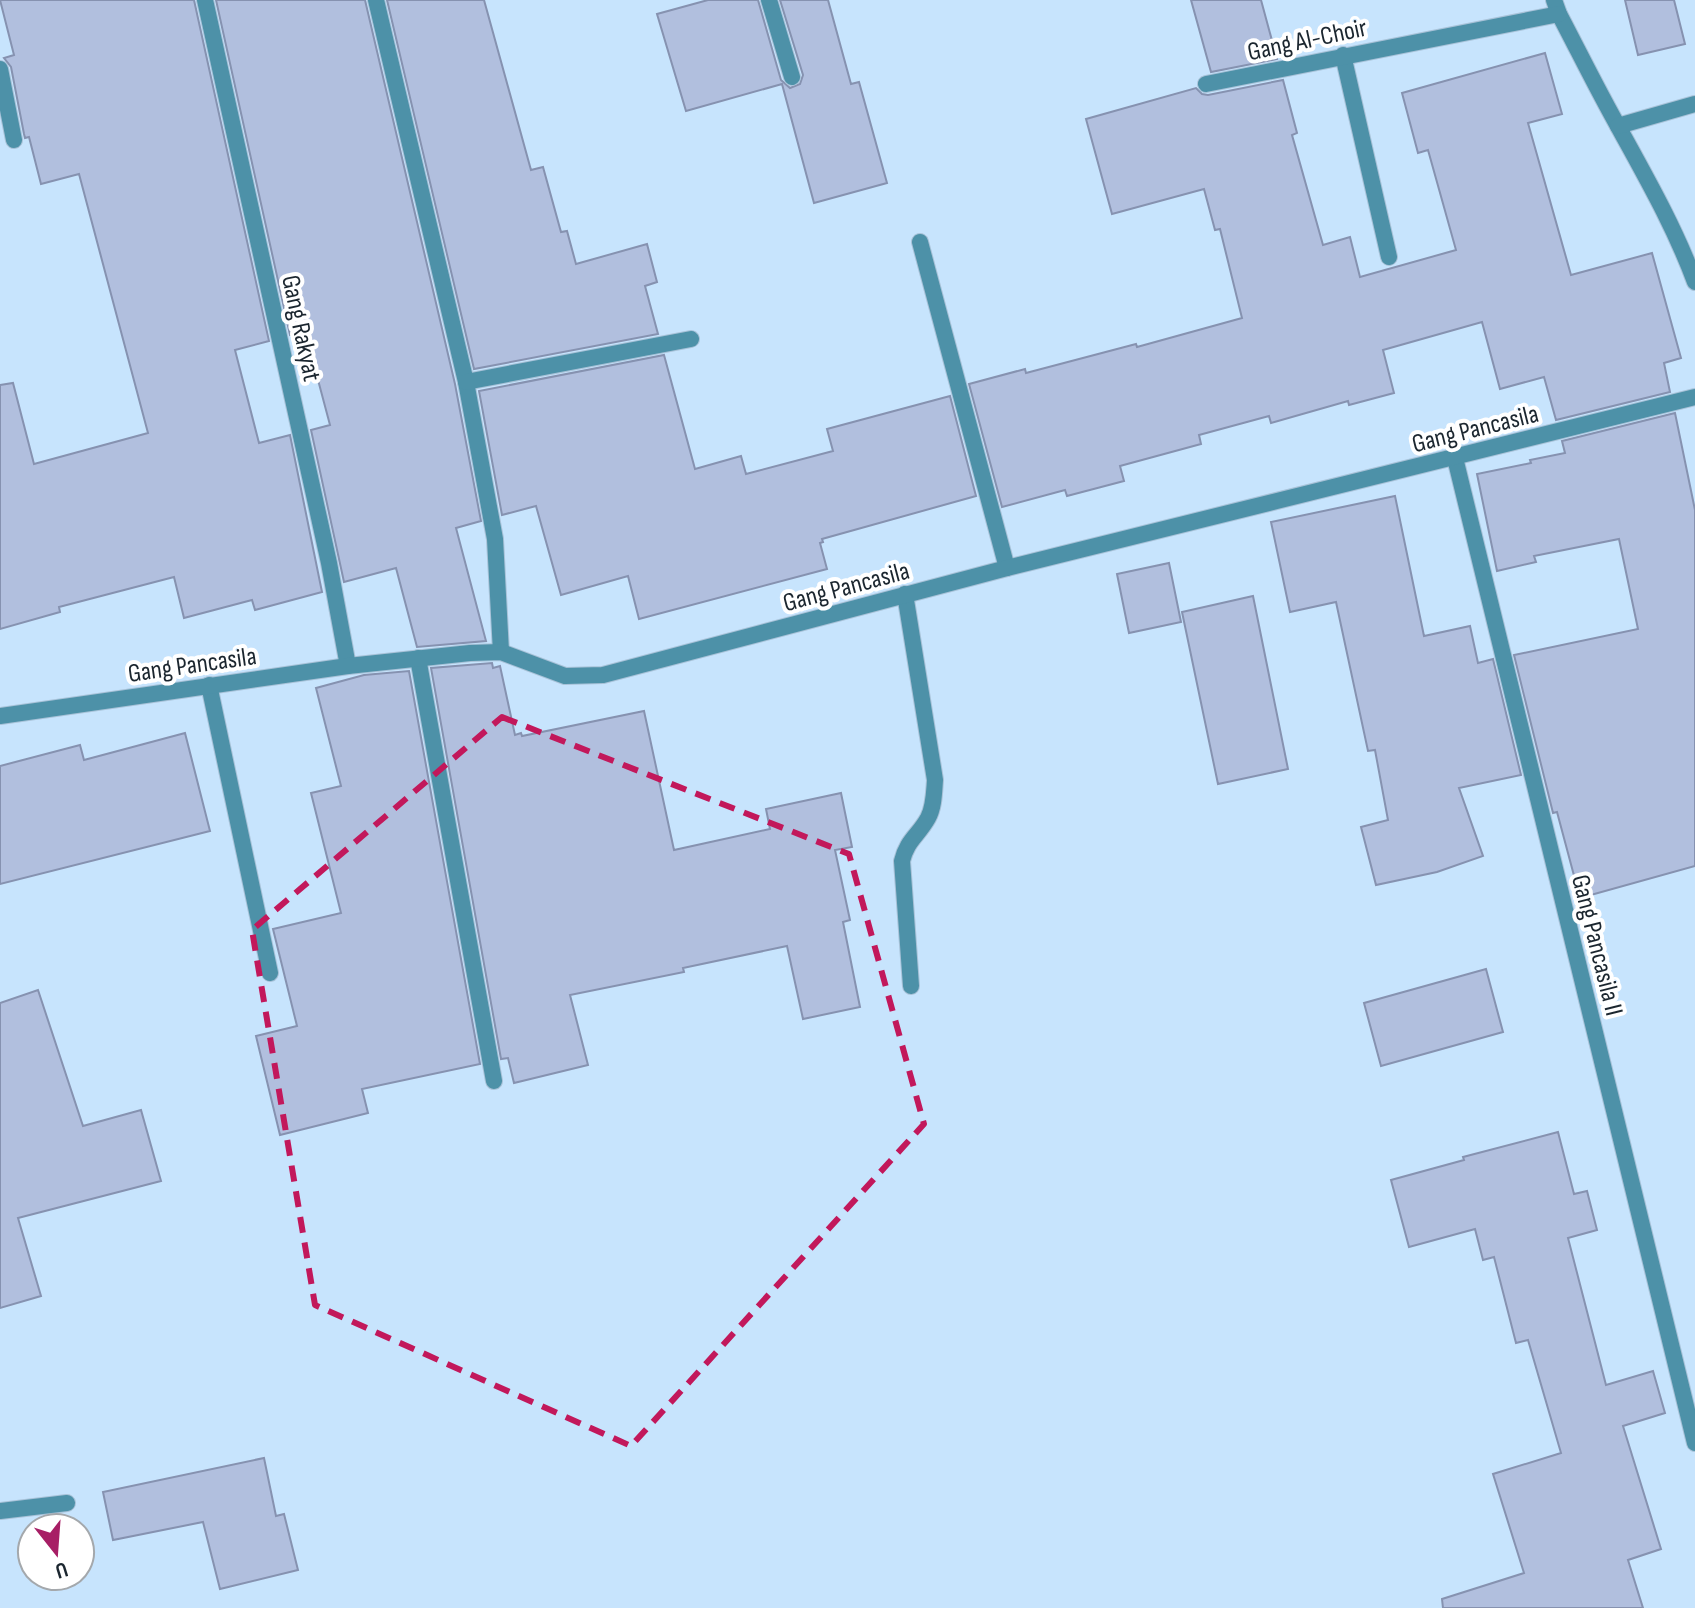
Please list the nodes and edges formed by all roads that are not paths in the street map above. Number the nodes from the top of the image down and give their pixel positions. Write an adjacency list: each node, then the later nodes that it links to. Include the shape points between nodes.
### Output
1 (205, 0): 23 (street, Gang Rakyat)
2 (376, 0): 16 (street)
3 (769, 0): 7 (street)
4 (1557, 7): 5 (street, Gang Al-Choir); 10 (street)
5 (1343, 55): 8 (street, Gang Al-Choir); 13 (street)
6 (0, 69): 11 (street)
7 (792, 77)
8 (1206, 84)
9 (1695, 104): 10 (street)
10 (1618, 126): 14 (street, via 1680,241)
11 (14, 140)
12 (920, 242): 19 (street)
13 (1389, 257)
14 (1695, 282)
15 (691, 339): 16 (street)
16 (466, 382): 21 (street, via 495,539)
17 (1695, 397): 18 (street, Gang Pancasila)
18 (1455, 458): 19 (street, Gang Pancasila); 29 (street, Gang Pancasila II)
19 (1007, 568): 20 (street, Gang Pancasila)
20 (905, 594): 21 (street, Gang Pancasila, via 603,675 565,676); 27 (street, via 935,780 928,818 905,846 902,861)
21 (501, 652): 22 (street, Gang Pancasila)
22 (418, 658): 23 (street, Gang Pancasila); 28 (street)
23 (348, 666): 24 (street, Gang Pancasila)
24 (209, 685): 25 (street, Gang Pancasila); 26 (street)
25 (0, 716)
26 (270, 973)
27 (911, 986)
28 (494, 1081)
29 (1695, 1443)
30 (67, 1503): 31 (street)
31 (0, 1511)

